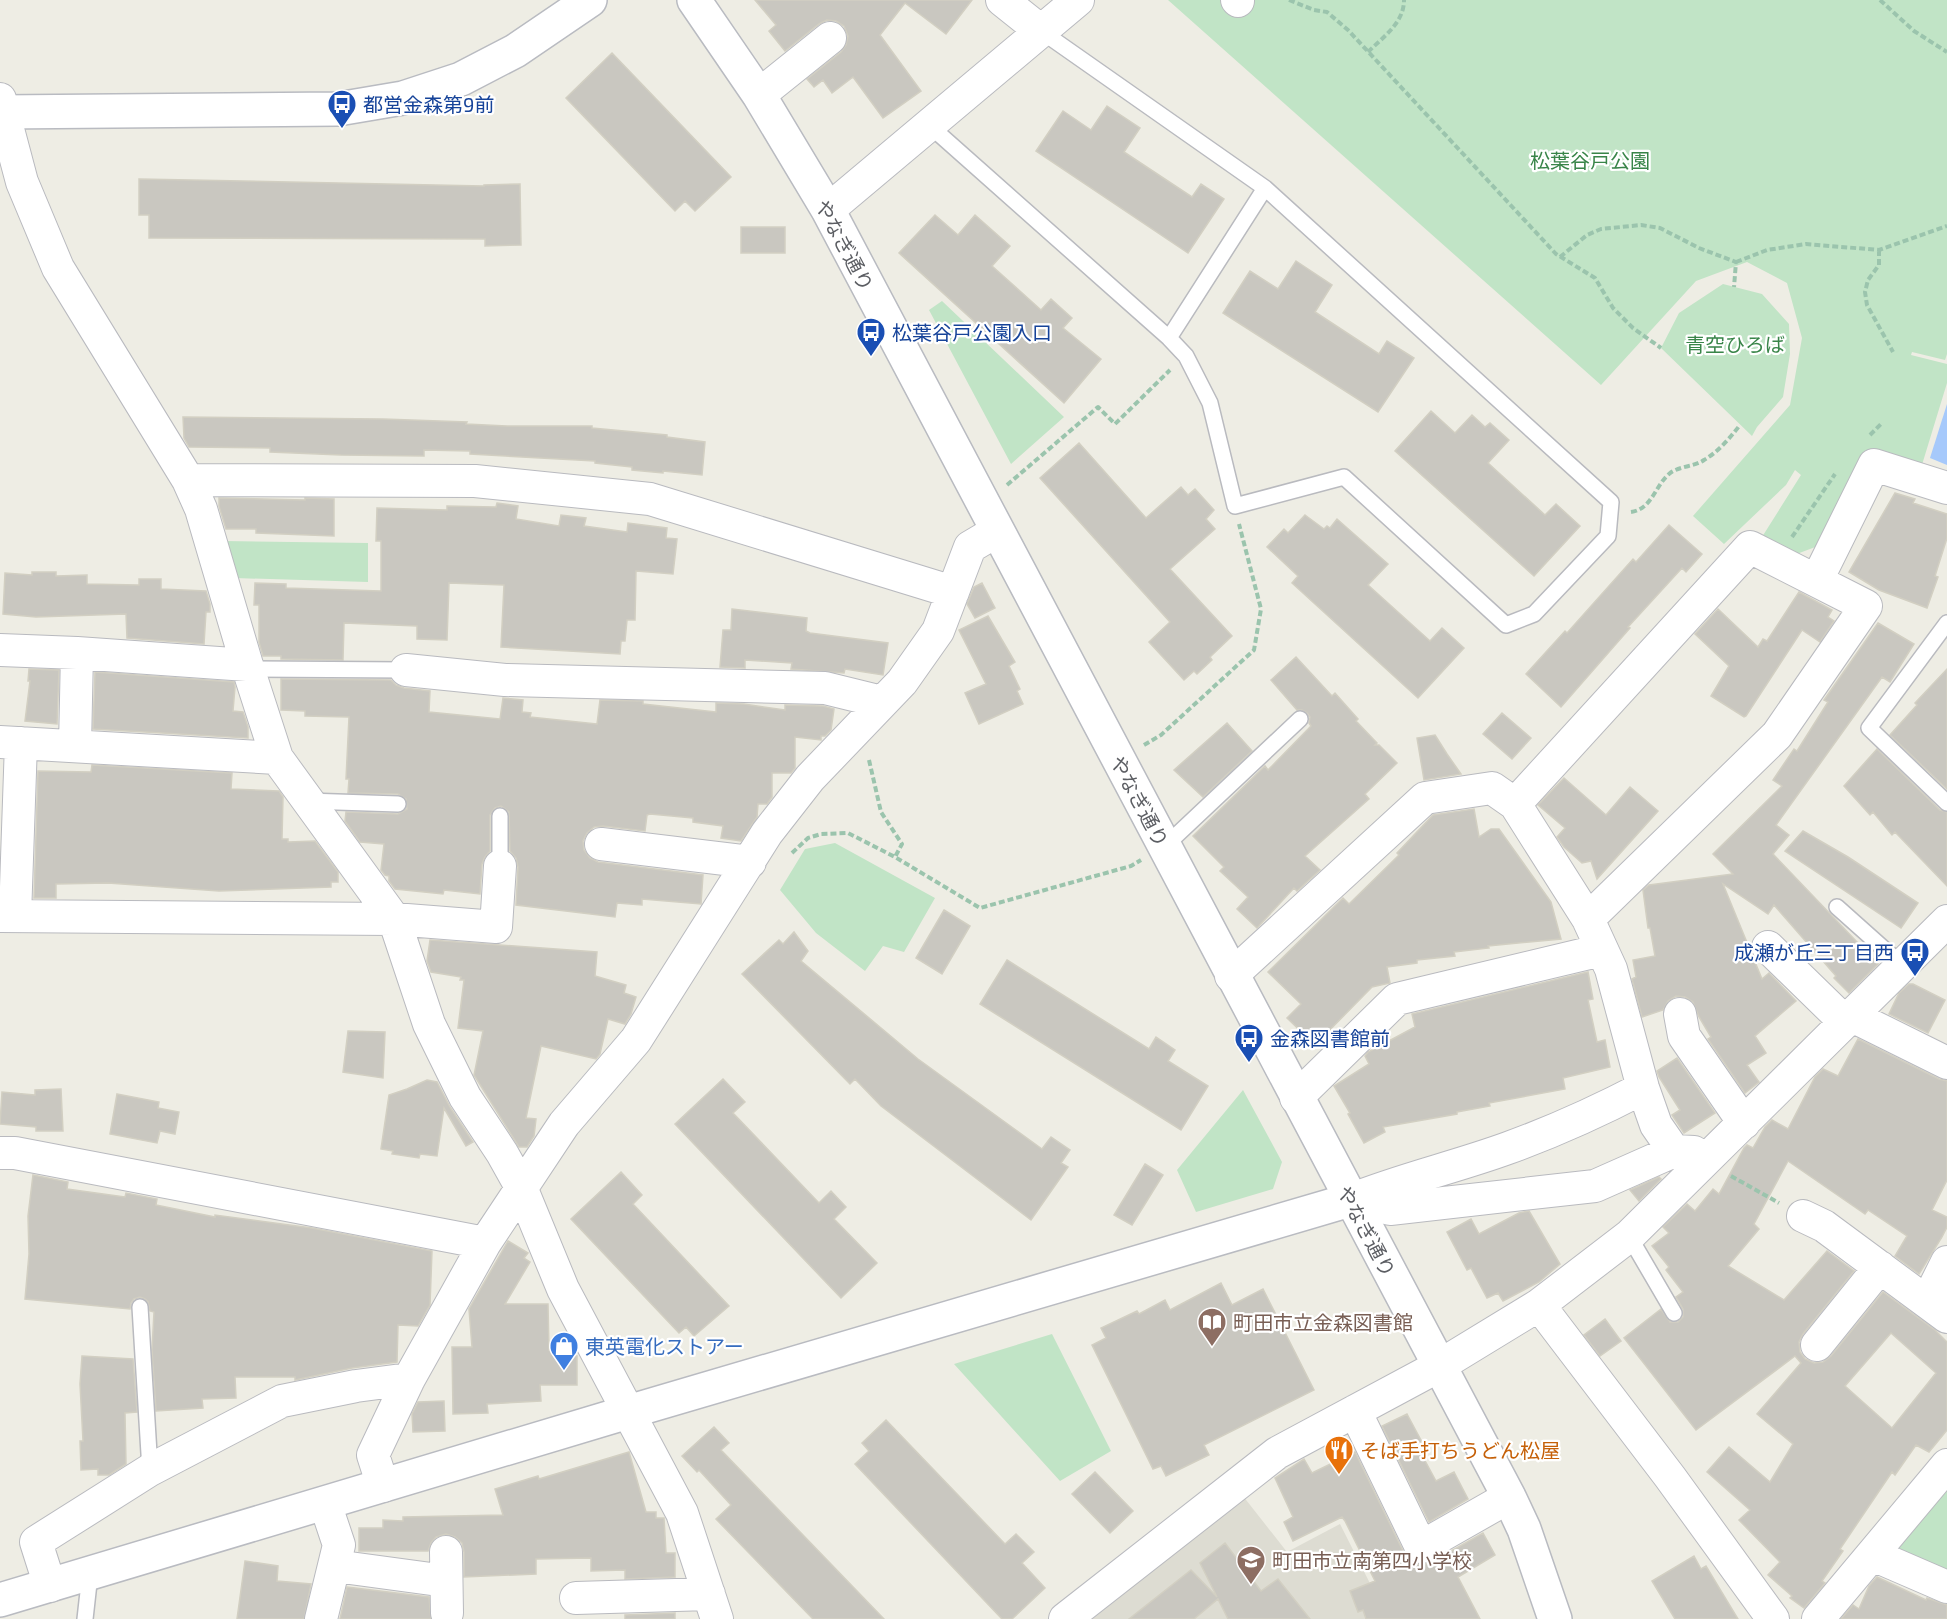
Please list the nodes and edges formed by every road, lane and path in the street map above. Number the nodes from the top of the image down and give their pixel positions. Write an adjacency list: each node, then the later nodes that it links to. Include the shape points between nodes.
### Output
1 (1002, 0): 8 (street)
2 (1078, 0): 8 (street)
3 (1289, 0): 10 (path, via 1327,12)
4 (1404, 0): 10 (path, via 1402,16)
5 (1880, 0): 11 (path, via 1914,31)
6 (703, 3): 12 (street, やなぎ通り)
7 (571, 5): 13 (street, via 515,51 461,79 404,98 338,109)
8 (1041, 31): 14 (street); 15 (lane)
9 (830, 38): 12 (street)
10 (1368, 52): 19 (path)
11 (1947, 52)
12 (759, 95): 16 (street, やなぎ通り)
13 (1, 108): 28 (street, via 22,182 58,268)
14 (929, 125): 16 (street); 22 (lane)
15 (1265, 188): 22 (lane); 32 (lane, via 1611,502)
16 (828, 210): 30 (street, やなぎ通り)
17 (1947, 226): 18 (path)
18 (1879, 250): 20 (path, via 1806,244 1767,250); 24 (path, via 1879,265 1865,292 1867,305)
19 (1560, 257): 20 (path, via 1601,229 1641,225 1660,228); 23 (path, via 1595,278 1613,308)
20 (1736, 262): 21 (path)
21 (1734, 286)
22 (1168, 338): 25 (lane)
23 (1661, 348)
24 (1893, 352)
25 (1186, 356): 30 (path, via 1115,424 1098,407 1012,482); 31 (lane, via 1210,404)
26 (1740, 425): 32 (path, via 1726,443 1703,461 1670,472 1650,502 1639,511)
27 (1837, 471): 33 (path)
28 (188, 480): 36 (street, via 475,481 650,499); 40 (street, via 201,510)
29 (1947, 488): 35 (street, via 1874,465)
30 (981, 501): 34 (street, やなぎ通り)
31 (1234, 506): 32 (lane, via 1344,477 1506,625 1534,614 1608,536); 48 (path, via 1260,609 1254,650 1161,735)
32 (1610, 516)
33 (1796, 529)
34 (997, 531): 36 (street, via 970,547); 48 (street, やなぎ通り)
35 (1817, 580): 52 (street, via 1750,547); 63 (street, via 1866,606 1777,735)
36 (953, 592): 42 (street, via 938,631 902,682)
37 (1947, 623): 50 (lane, via 1869,728)
38 (0, 650): 39 (street)
39 (77, 653): 40 (street); 46 (street)
40 (248, 667): 41 (lane); 47 (street)
41 (406, 670): 42 (street, via 505,680 825,688)
42 (882, 702): 44 (street)
43 (1300, 719): 55 (lane)
44 (861, 724): 56 (path, via 880,812 902,844); 58 (street, via 810,778 767,833)
45 (10, 743): 46 (street); 61 (street)
46 (75, 746): 47 (street)
47 (277, 758): 49 (street)
48 (1118, 760): 55 (street, やなぎ通り)
49 (307, 801): 51 (lane); 62 (street)
50 (1947, 803)
51 (398, 804)
52 (1515, 804): 63 (street); 68 (street, via 1492,788 1425,798)
53 (500, 816): 59 (lane)
54 (601, 844): 58 (street)
55 (1164, 847): 56 (path, via 1131,866 980,908); 68 (street, やなぎ通り)
56 (894, 857): 57 (path, via 849,833 834,832 808,838)
57 (788, 860)
58 (750, 862): 79 (street, via 636,1040 564,1124)
59 (500, 866): 62 (street, via 496,927)
60 (1837, 907): 67 (lane)
61 (7, 916): 62 (street)
62 (394, 919): 79 (street, via 429,1024 465,1097)
63 (1588, 919): 66 (street)
64 (1947, 921): 67 (street)
65 (1768, 947): 70 (street)
66 (1602, 950): 72 (street, via 1611,969); 73 (street, via 1397,999)
67 (1902, 965): 70 (street)
68 (1231, 976): 73 (street, やなぎ通り)
69 (1680, 1014): 74 (street, via 1684,1036)
70 (1848, 1019): 71 (street); 74 (street)
71 (1947, 1064)
72 (1643, 1088): 75 (street, via 1573,1124); 76 (street, via 1656,1125)
73 (1296, 1098): 82 (street, やなぎ通り)
74 (1744, 1123): 78 (street)
75 (1506, 1149): 80 (street); 82 (street)
76 (1674, 1151): 78 (street); 80 (street, via 1595,1186)
77 (0, 1154): 85 (street, via 15,1153)
78 (1709, 1158): 81 (path); 84 (street)
79 (521, 1187): 85 (street); 96 (street, via 563,1289)
80 (1529, 1194): 82 (street, via 1390,1209)
81 (1764, 1195)
82 (1350, 1200): 93 (street, やなぎ通り); 96 (street)
83 (1803, 1216): 87 (street, via 1824,1226)
84 (1629, 1236): 88 (street); 91 (lane)
85 (485, 1243): 94 (street)
86 (1947, 1262): 90 (street)
87 (1880, 1267): 90 (street); 92 (street)
88 (1539, 1305): 93 (street); 115 (street)
89 (140, 1307): 98 (lane)
90 (1937, 1310)
91 (1674, 1313)
92 (1817, 1345)
93 (1439, 1366): 95 (street); 100 (street, やなぎ通り)
94 (409, 1379): 98 (street, via 282,1401); 99 (street, via 373,1455)
95 (1355, 1411): 100 (street, via 1420,1547); 113 (street, via 1277,1453)
96 (628, 1412): 99 (street); 109 (street, via 682,1514)
97 (1947, 1465): 102 (street)
98 (150, 1470): 105 (street, via 36,1542)
99 (383, 1486): 101 (street)
100 (1509, 1497): 114 (street, やなぎ通り)
101 (325, 1503): 103 (street, via 339,1545); 104 (street)
102 (1873, 1555): 106 (street); 116 (street)
103 (335, 1566): 110 (street, via 446,1566); 112 (street)
104 (90, 1574): 105 (street); 111 (lane)
105 (50, 1586): 108 (street)
106 (1947, 1587)
107 (576, 1598): 109 (street)
108 (0, 1600)
109 (713, 1606)
110 (447, 1613)
111 (85, 1619)
112 (321, 1619)
113 (1065, 1619)
114 (1555, 1619)
115 (1773, 1619)
116 (1818, 1619)

